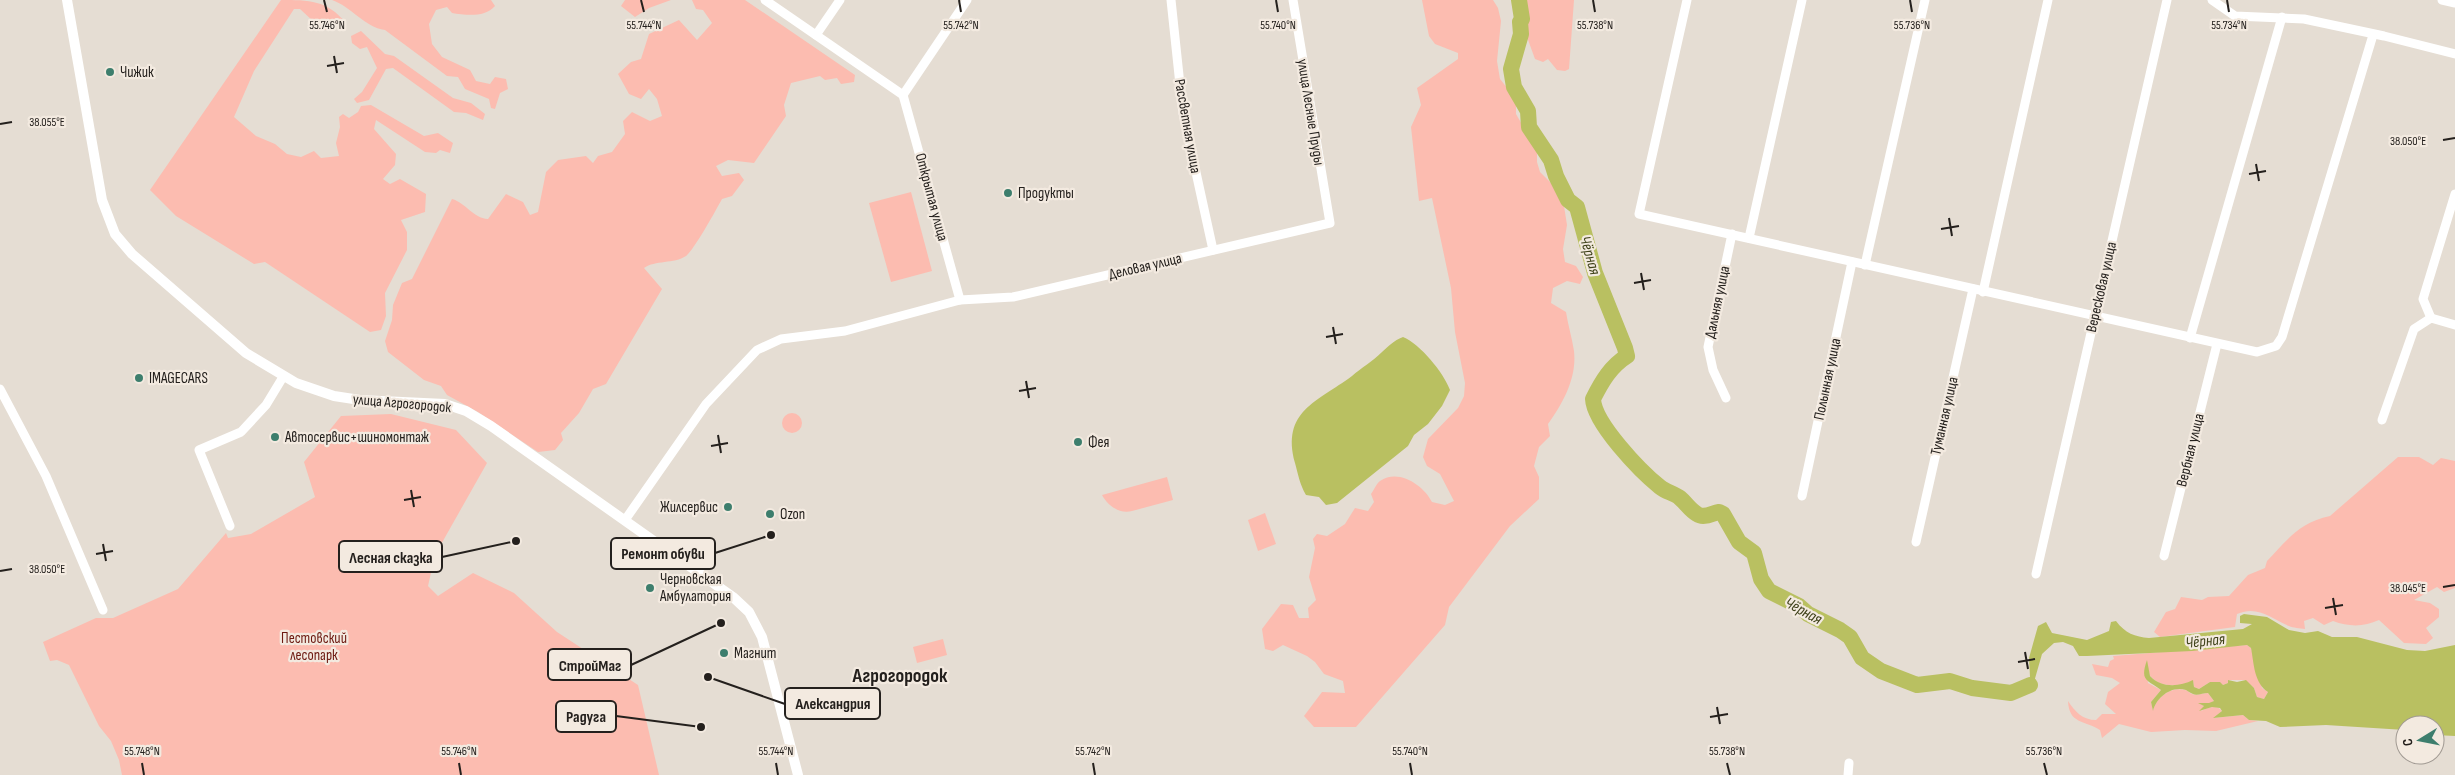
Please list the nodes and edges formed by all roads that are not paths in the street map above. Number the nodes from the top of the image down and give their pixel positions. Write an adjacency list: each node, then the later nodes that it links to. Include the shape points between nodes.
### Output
1 (67, 0): 36 (street, улица Агрогородок, via 102,200 115,234 132,254 246,353)
2 (765, 0): 16 (street)
3 (840, 0): 16 (street)
4 (967, 0): 19 (street)
5 (1171, 0): 25 (street, Рассветная улица, via 1183,113)
6 (1293, 0): 22 (street, улица Лесные Пруды)
7 (1687, 0): 23 (street, via 1639,214)
8 (1802, 0): 24 (street)
9 (1925, 0): 27 (street)
10 (2048, 0): 29 (street)
11 (2167, 0): 31 (street, Вересковая улица)
12 (2212, 0): 15 (street, via 2235,16)
13 (2442, 0): 14 (street)
14 (2455, 3)
15 (2282, 17): 17 (street); 34 (street)
16 (816, 35): 19 (street)
17 (2373, 35): 18 (street); 35 (street, via 2282,336 2276,346 2258,352)
18 (2455, 54)
19 (903, 95): 30 (street, Открытая улица)
20 (2455, 194): 21 (street)
21 (2452, 213): 32 (street, via 2423,299)
22 (1330, 224): 25 (street, Деловая улица)
23 (1732, 234): 24 (street); 38 (street, Дальняя улица, via 1708,346 1713,370)
24 (1749, 238): 26 (street)
25 (1213, 250): 30 (street, Деловая улица, via 1013,297)
26 (1852, 262): 27 (street); 40 (street, Полынная улица)
27 (1865, 265): 28 (street)
28 (1972, 289): 29 (street); 43 (street, Туманная улица)
29 (1983, 292): 31 (street)
30 (960, 300): 41 (street, Деловая улица, via 845,331 781,339 757,350 706,404)
31 (2094, 317): 34 (street); 45 (street, Вересковая улица)
32 (2431, 318): 33 (street); 39 (street, via 2414,329)
33 (2455, 325)
34 (2190, 338): 35 (street)
35 (2217, 344): 44 (street, Вербная улица)
36 (283, 377): 41 (street, улица Агрогородок, via 310,390 334,396 445,404 466,411); 42 (street, via 266,405 241,432 199,450)
37 (0, 389): 46 (street, via 46,476)
38 (1726, 398)
39 (2382, 420)
40 (1802, 496)
41 (625, 520): 48 (street, улица Агрогородок, via 725,591 749,612 766,649)
42 (230, 526)
43 (1916, 542)
44 (2164, 556)
45 (2036, 574)
46 (103, 610)
47 (1849, 762): 49 (street)
48 (798, 775)
49 (1848, 775)

